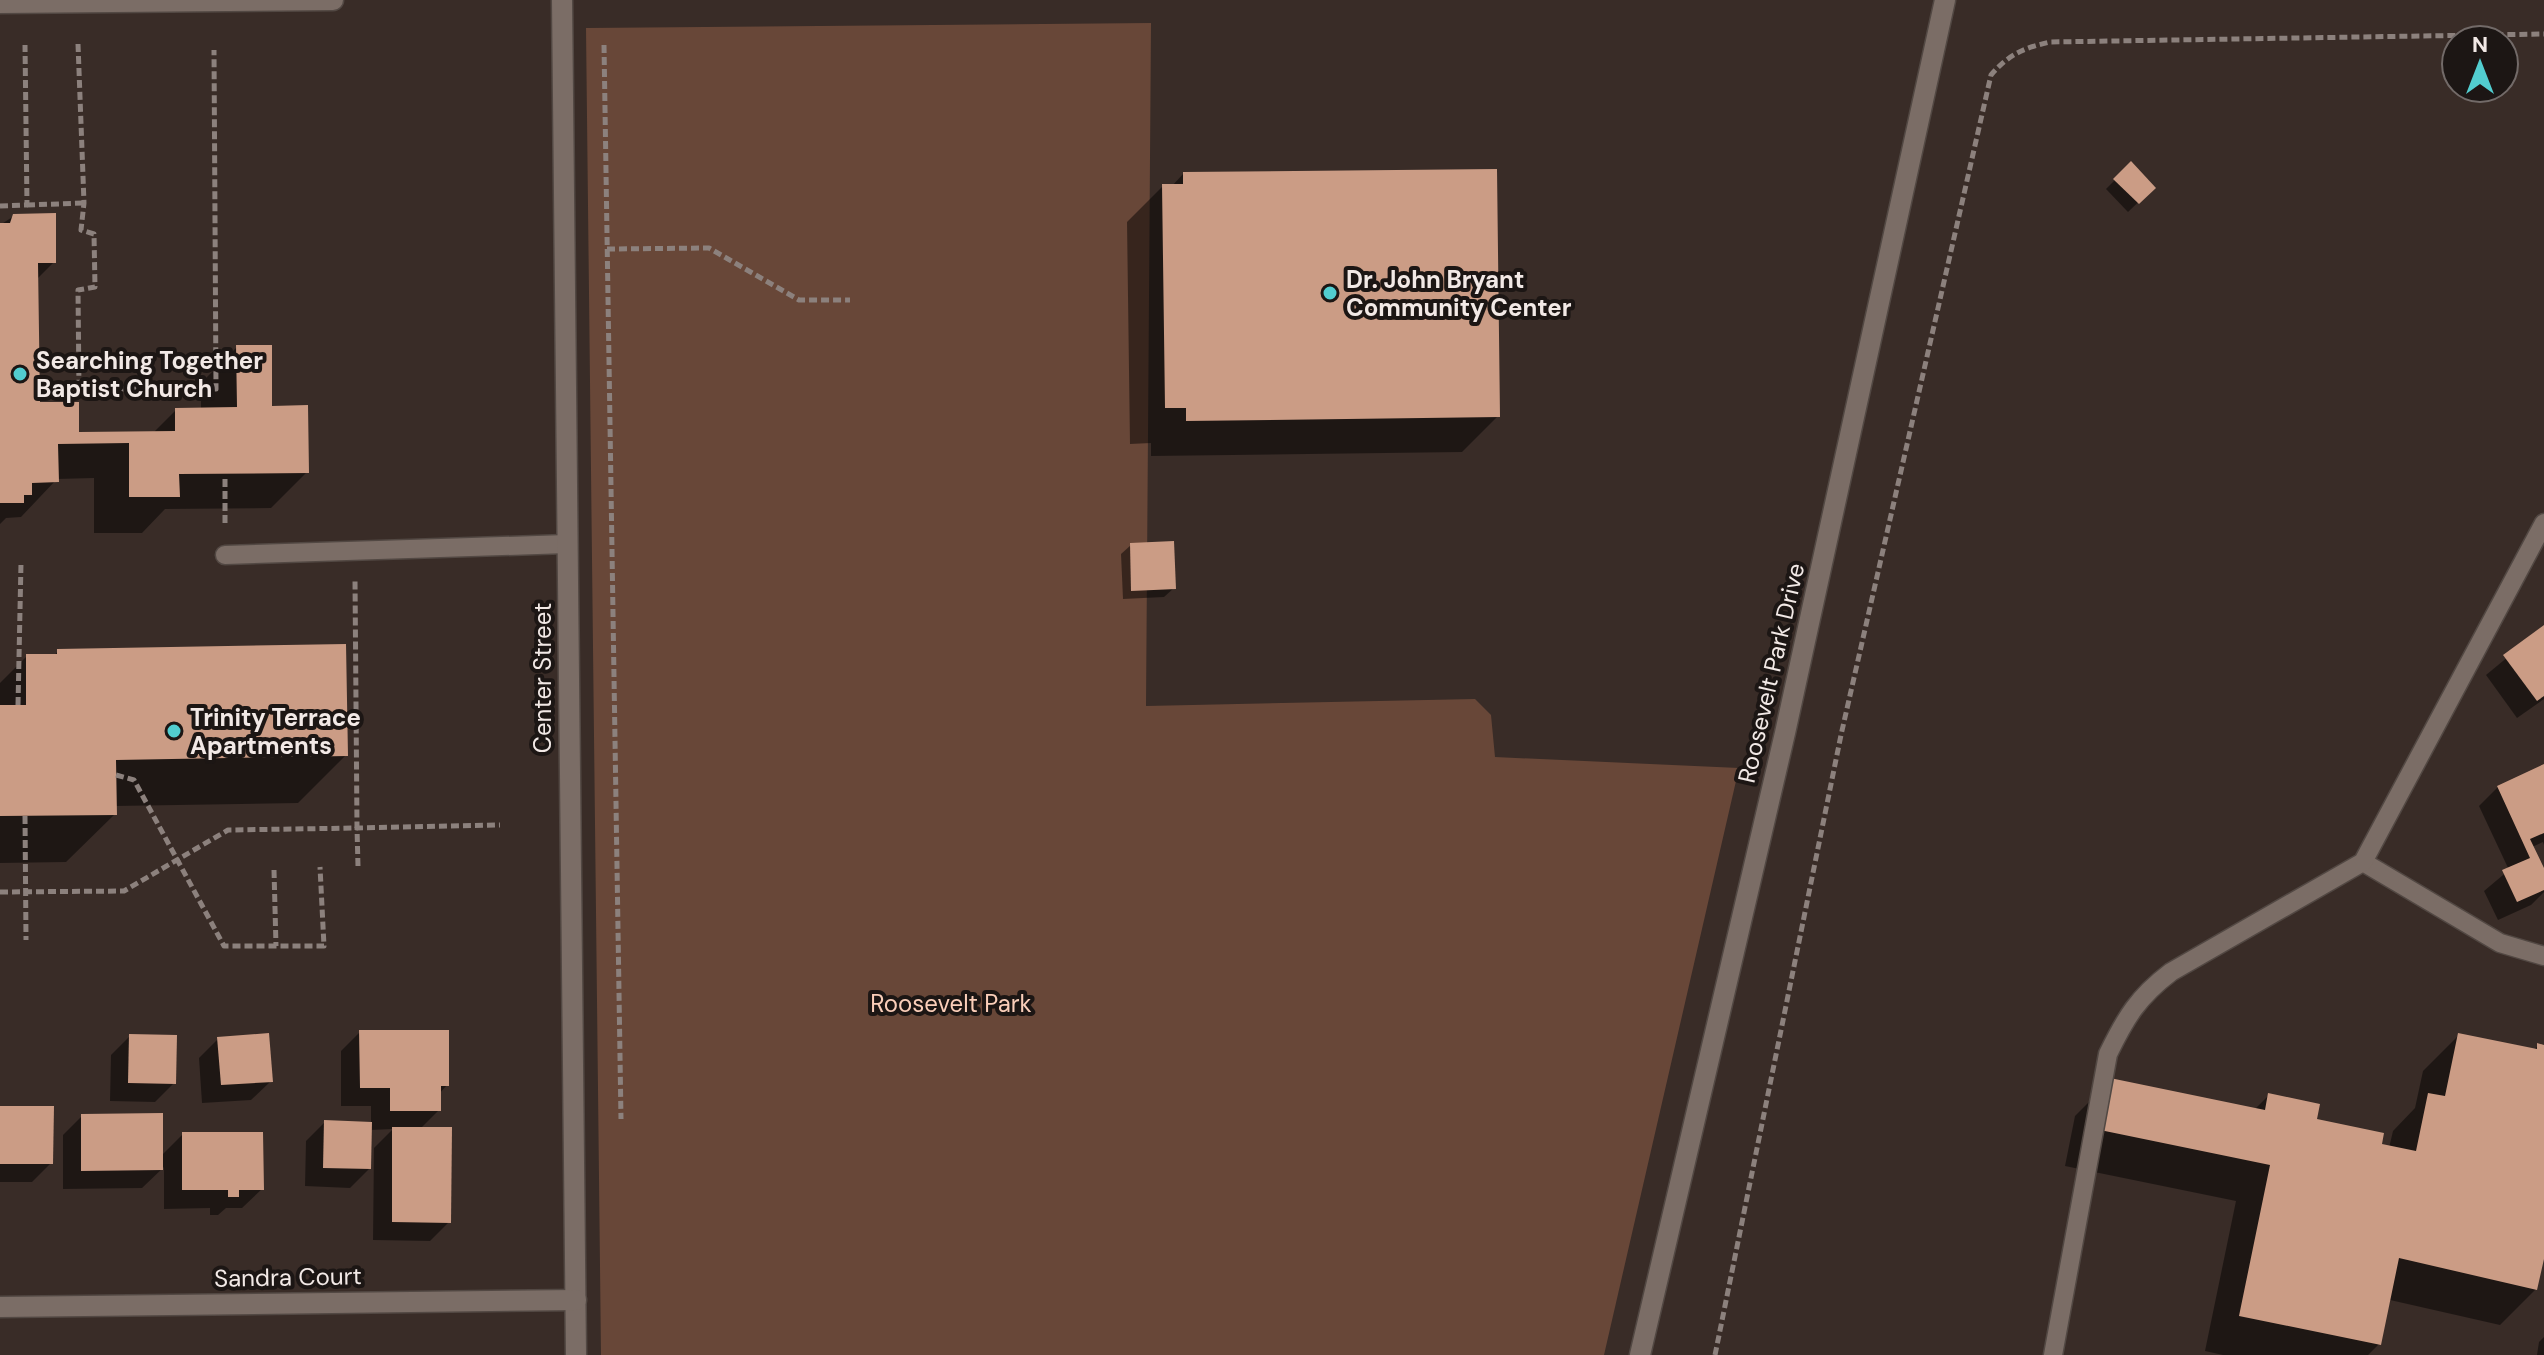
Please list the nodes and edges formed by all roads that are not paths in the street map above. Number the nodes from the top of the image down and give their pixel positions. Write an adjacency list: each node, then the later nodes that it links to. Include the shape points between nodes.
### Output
1 (253, 0): 2 (street); 5 (street)
2 (333, 0)
3 (562, 0): 7 (street, Center Street)
4 (1945, 0): 14 (street, Roosevelt Park Drive, via 1785,733)
5 (0, 3)
6 (2544, 523): 9 (lane)
7 (567, 544): 8 (lane); 11 (street, Center Street)
8 (225, 555)
9 (2363, 862): 10 (lane, via 2500,943); 15 (lane, via 2171,972 2142,994 2125,1019 2108,1054)
10 (2544, 956)
11 (576, 1300): 12 (street, Sandra Court); 13 (street, Center Street)
12 (0, 1307)
13 (576, 1355)
14 (1640, 1355)
15 (2053, 1355)

